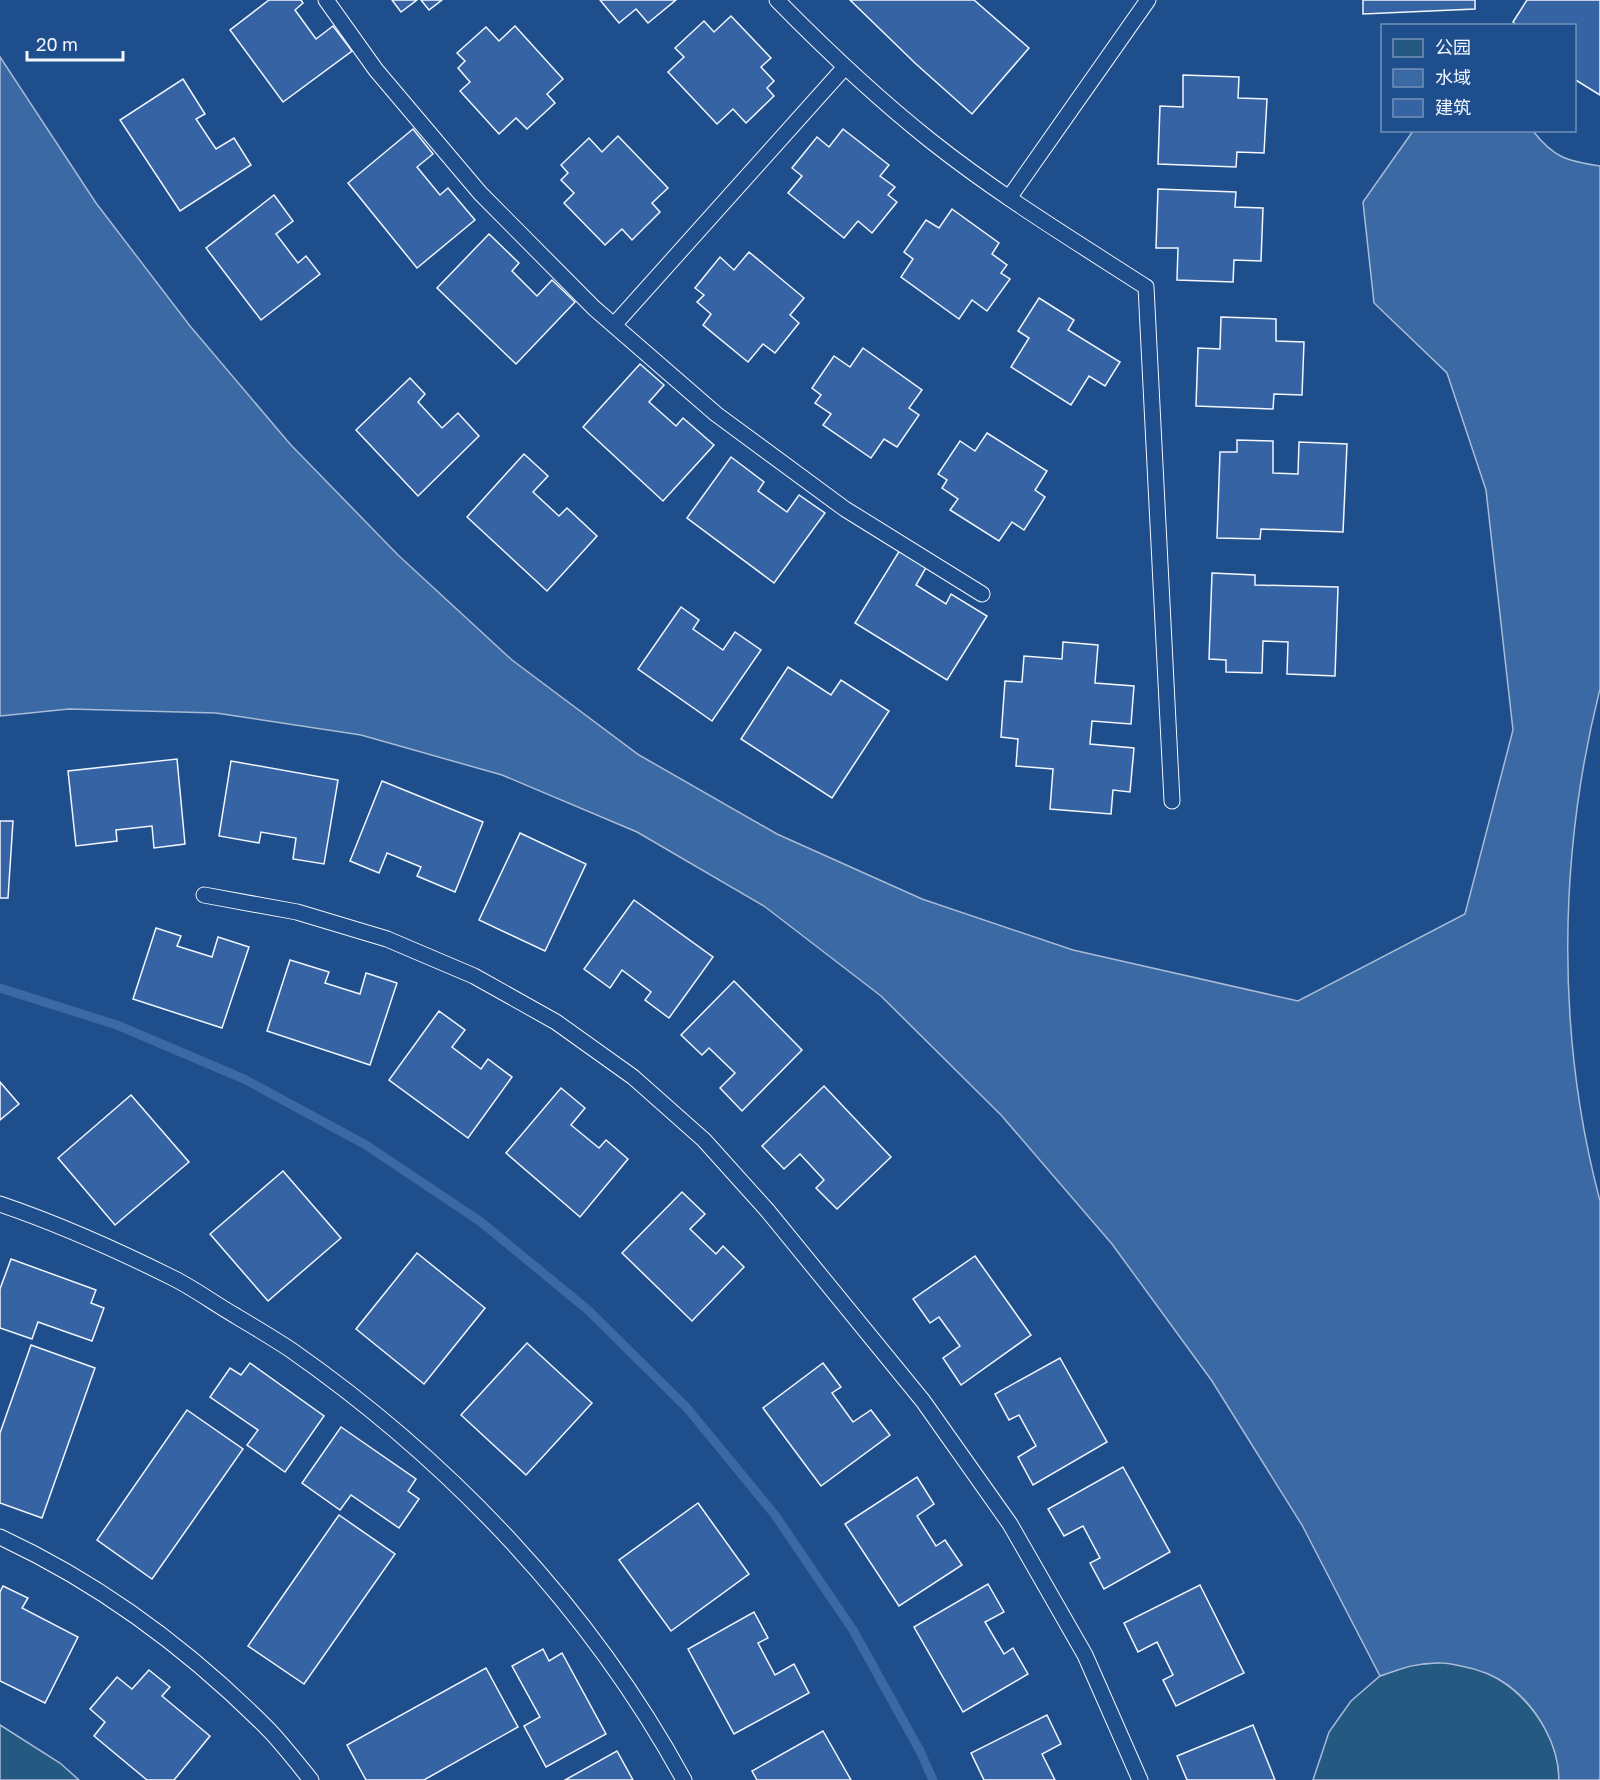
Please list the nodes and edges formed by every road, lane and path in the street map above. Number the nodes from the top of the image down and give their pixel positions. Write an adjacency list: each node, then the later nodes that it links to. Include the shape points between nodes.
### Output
1 (326, 0): 6 (lane, via 376,70 480,193)
2 (777, 0): 4 (lane)
3 (1148, 0): 5 (lane)
4 (845, 67): 5 (lane, via 931,141); 6 (lane)
5 (1009, 198): 8 (lane, via 1146,287)
6 (614, 325): 7 (lane, via 716,414 845,510)
7 (982, 594)
8 (1173, 801)
9 (204, 895): 14 (lane, via 297,912 375,936 474,976 566,1029 633,1077 704,1140 767,1210 923,1401 1010,1524 1085,1656)
10 (0, 1204): 13 (lane, via 52,1222 174,1279 290,1349 397,1431 495,1523 583,1625 660,1736)
11 (0, 1537): 12 (lane, via 37,1554 121,1605 199,1665 271,1732)
12 (311, 1780)
13 (684, 1780)
14 (1140, 1780)

